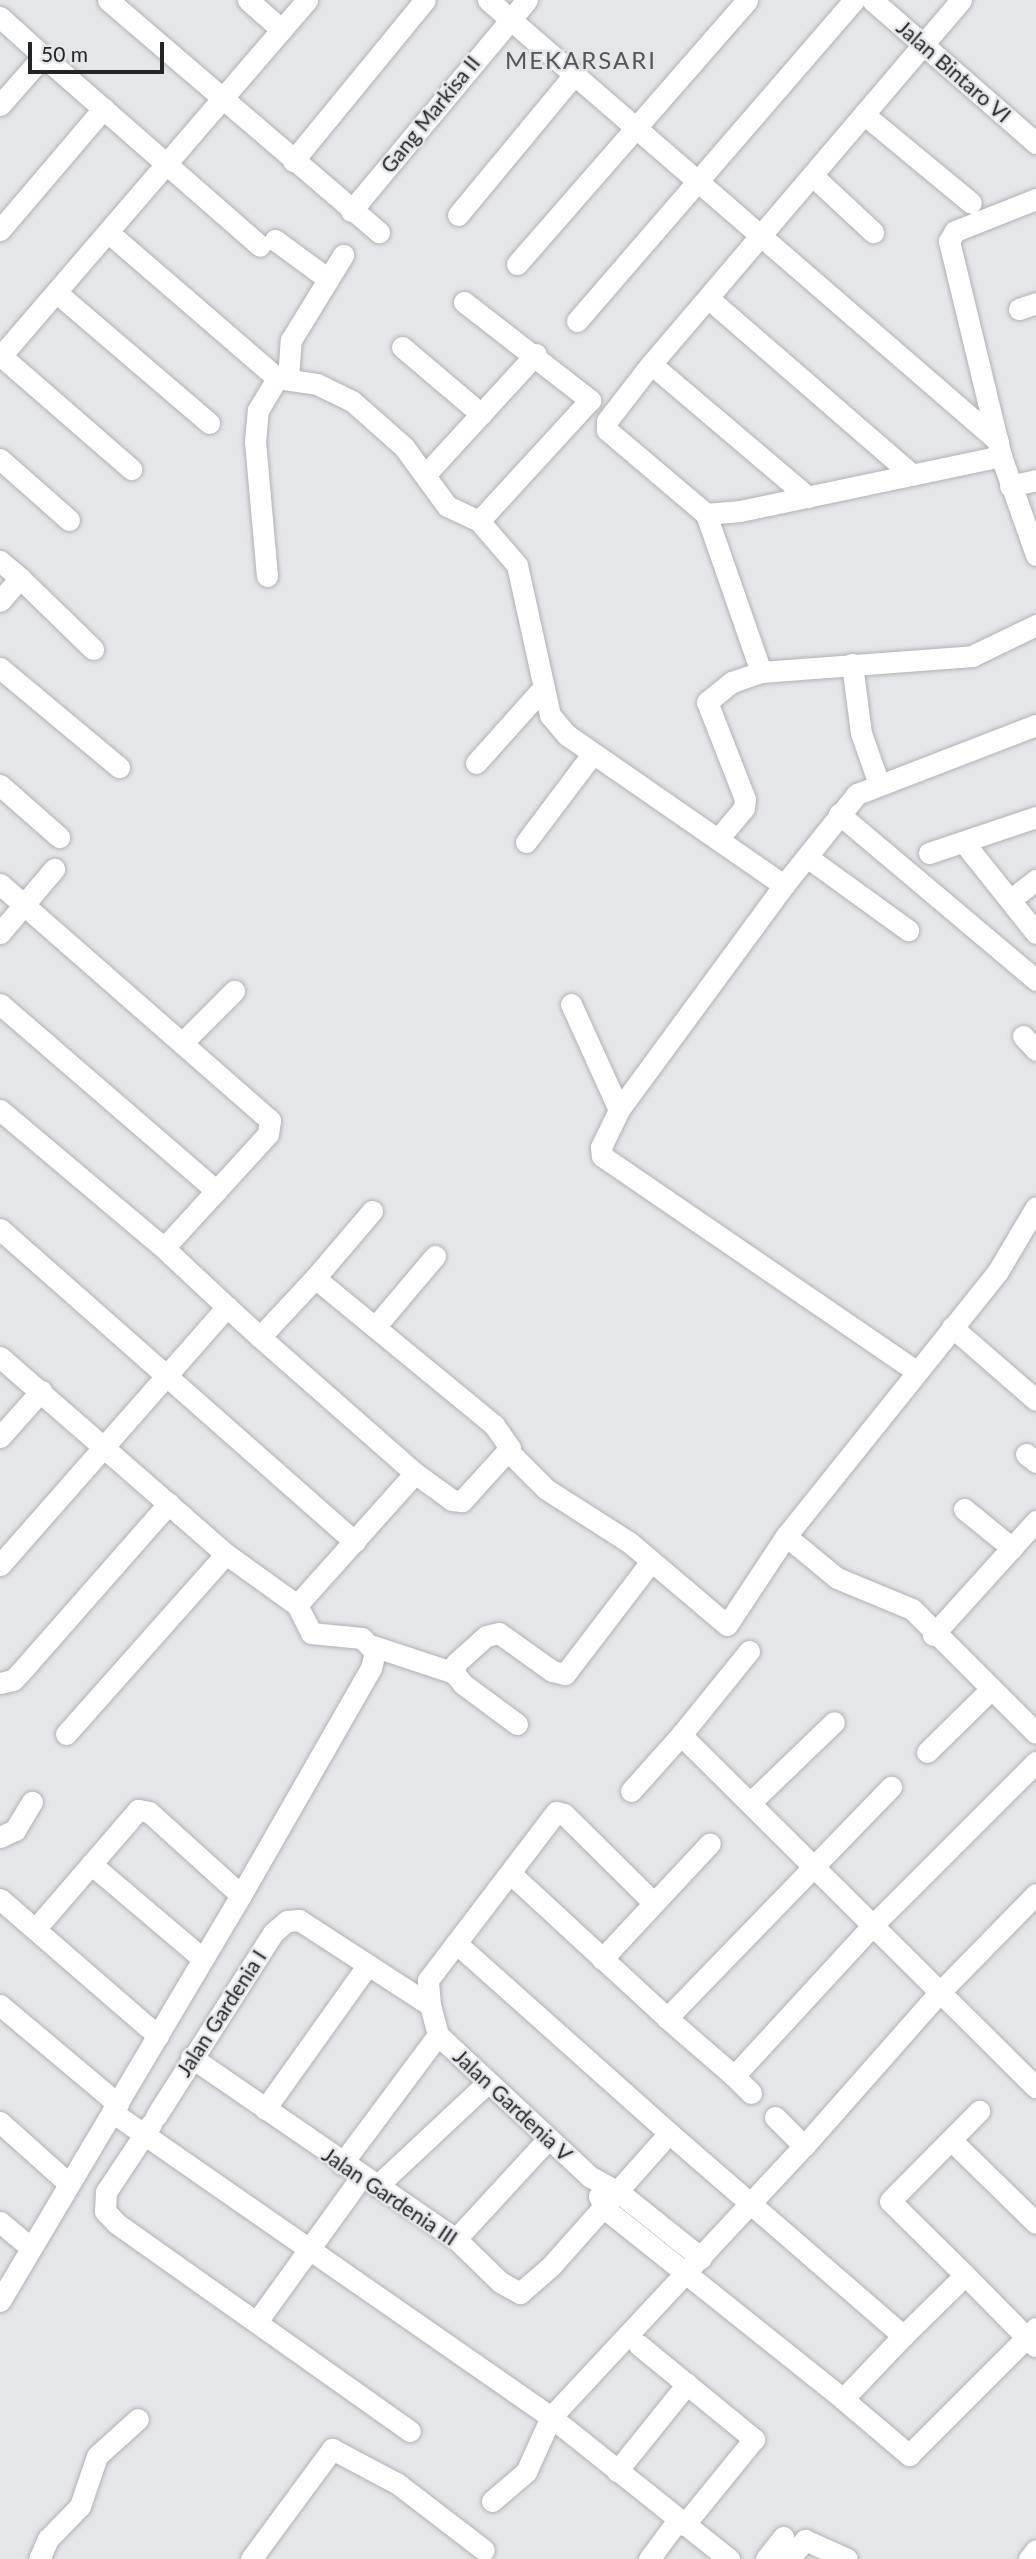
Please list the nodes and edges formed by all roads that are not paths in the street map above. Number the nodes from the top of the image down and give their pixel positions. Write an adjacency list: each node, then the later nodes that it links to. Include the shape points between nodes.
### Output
1 (108, 0): 17 (street)
2 (248, 0): 13 (street)
3 (307, 0): 13 (street)
4 (425, 0): 23 (street)
5 (488, 0): 12 (street)
6 (527, 0): 12 (street, Gang Markisa II)
7 (747, 0): 21 (street)
8 (854, 0): 26 (street)
9 (872, 0): 14 (street, Jalan Bintaro VI)
10 (961, 0): 14 (street)
11 (0, 17): 15 (street)
12 (509, 18): 16 (street); 29 (street, Gang Markisa II)
13 (282, 30): 17 (street)
14 (924, 45): 20 (street); 22 (street, Jalan Bintaro VI)
15 (43, 56): 18 (street); 19 (street)
16 (575, 75): 21 (street); 30 (street)
17 (221, 101): 23 (street); 24 (street)
18 (0, 106)
19 (104, 108): 24 (street); 31 (street)
20 (866, 116): 25 (street); 28 (street)
21 (637, 129): 26 (street); 37 (street)
22 (1036, 143)
23 (293, 161): 29 (street)
24 (166, 164): 34 (street); 38 (street, via 267,243)
25 (814, 177): 33 (street); 35 (street)
26 (699, 183): 35 (street); 42 (street)
27 (1036, 199): 50 (street, via 955,230 950,237)
28 (971, 203)
29 (351, 211): 32 (street)
30 (458, 215)
31 (0, 230)
32 (379, 232)
33 (873, 232)
34 (109, 233): 39 (street); 47 (street)
35 (763, 238): 40 (street); 50 (street)
36 (343, 255): 38 (street)
37 (517, 264)
38 (328, 279): 47 (street, via 291,340)
39 (57, 293): 45 (street); 49 (street)
40 (709, 298): 46 (street); 54 (street)
41 (464, 302): 44 (street)
42 (577, 320)
43 (402, 347): 48 (street)
44 (536, 354): 48 (street); 60 (street, via 590,400)
45 (0, 356): 52 (street)
46 (651, 364): 57 (street); 58 (street, via 607,421 607,430)
47 (283, 379): 53 (street, via 317,384 352,401 404,447); 63 (street, via 258,410 255,442)
48 (481, 414): 53 (street)
49 (209, 423)
50 (999, 449): 54 (street); 56 (street)
51 (0, 459): 59 (street)
52 (131, 469)
53 (425, 475): 60 (street, via 447,506)
54 (912, 475): 57 (street)
55 (1036, 480): 56 (street)
56 (1010, 486): 61 (street)
57 (808, 497): 58 (street)
58 (706, 514): 70 (street)
59 (69, 520)
60 (479, 521): 71 (street, via 496,536 522,575)
61 (1036, 555)
62 (0, 561): 64 (street)
63 (267, 576)
64 (20, 578): 65 (street); 67 (street)
65 (0, 601)
66 (1036, 625): 68 (street, via 972,656)
67 (93, 649)
68 (852, 664): 70 (street); 76 (street, via 861,733)
69 (0, 668): 75 (street)
70 (761, 671): 81 (street, via 732,682 707,702 745,799 744,808)
71 (543, 688): 73 (street, via 551,715 567,735); 74 (street)
72 (1036, 725): 76 (street)
73 (593, 753): 81 (street); 82 (street)
74 (476, 763)
75 (119, 767)
76 (879, 784): 78 (street, via 858,794)
77 (0, 785): 80 (street)
78 (839, 814): 85 (street); 95 (street)
79 (1036, 817): 83 (street)
80 (59, 837)
81 (718, 839): 89 (street)
82 (526, 842)
83 (965, 844): 84 (street); 90 (street)
84 (929, 853)
85 (807, 857): 89 (street); 92 (street)
86 (54, 869): 91 (street)
87 (1036, 880): 90 (street)
88 (0, 884): 91 (street)
89 (785, 885): 101 (street)
90 (1010, 900): 94 (street)
91 (25, 905): 93 (street); 99 (street)
92 (908, 930)
93 (0, 933)
94 (1036, 933)
95 (1036, 980)
96 (234, 991): 99 (street)
97 (0, 1004): 102 (street)
98 (571, 1004): 101 (street)
99 (184, 1041): 102 (street, via 272,1125)
100 (0, 1110): 106 (street)
101 (620, 1110): 114 (street, via 601,1147 607,1162)
102 (217, 1191): 106 (street)
103 (1036, 1207): 111 (street, via 998,1271)
104 (372, 1211): 108 (street)
105 (0, 1229): 115 (street)
106 (164, 1248): 109 (street)
107 (435, 1256): 110 (street)
108 (315, 1278): 110 (street); 112 (street)
109 (228, 1307): 112 (street); 115 (street)
110 (375, 1327): 120 (street, via 494,1425 508,1440)
111 (952, 1327): 114 (street); 117 (street)
112 (260, 1337): 121 (street)
113 (0, 1357): 116 (street)
114 (915, 1370): 125 (street)
115 (166, 1374): 119 (street); 126 (street)
116 (41, 1391): 118 (street); 119 (street)
117 (1036, 1400)
118 (0, 1437)
119 (102, 1446): 122 (street); 130 (street)
120 (508, 1451): 121 (street, via 462,1501 452,1500); 129 (street, via 546,1489 629,1542)
121 (415, 1473): 126 (street)
122 (169, 1503): 128 (street); 136 (street, via 13,1680)
123 (964, 1509): 127 (street)
124 (1036, 1521): 127 (street)
125 (786, 1536): 129 (street, via 727,1625); 132 (street, via 837,1578 900,1601)
126 (355, 1542): 131 (street)
127 (1012, 1548): 132 (street)
128 (226, 1554): 131 (street); 141 (street)
129 (650, 1563): 135 (street, via 570,1671 552,1671 499,1633 481,1640 456,1663)
130 (0, 1565)
131 (297, 1605): 133 (street, via 311,1633 362,1638)
132 (933, 1635): 137 (street)
133 (373, 1646): 135 (street); 155 (street, via 371,1668)
134 (749, 1651): 142 (street)
135 (454, 1672): 139 (street)
136 (0, 1683)
137 (991, 1689): 140 (street); 143 (street)
138 (834, 1722): 148 (street)
139 (517, 1724)
140 (1036, 1733)
141 (66, 1734)
142 (681, 1735): 146 (street); 148 (street)
143 (927, 1752)
144 (1036, 1762): 158 (street)
145 (891, 1787): 151 (street)
146 (631, 1791)
147 (32, 1802): 149 (street, via 15,1830)
148 (751, 1802): 151 (street)
149 (0, 1837)
150 (710, 1843): 157 (street)
151 (814, 1863): 158 (street); 167 (street)
152 (91, 1864): 155 (street, via 131,1814 145,1810); 159 (street); 161 (street)
153 (510, 1873): 157 (street, via 552,1814 559,1812); 160 (street); 162 (street)
154 (1036, 1894): 164 (street)
155 (242, 1895): 161 (street)
156 (0, 1899): 159 (street)
157 (653, 1902): 162 (street)
158 (873, 1925): 164 (street); 171 (street)
159 (37, 1927): 169 (street)
160 (456, 1943): 166 (street, via 428,1980); 181 (street)
161 (202, 1958): 169 (street)
162 (603, 1959): 167 (street)
163 (367, 1966): 166 (street); 170 (street, Jalan Gardenia I, via 308,1924 294,1920 281,1924); 176 (street)
164 (940, 1992): 173 (street); 184 (street)
165 (0, 2005): 175 (street)
166 (430, 2005): 168 (street)
167 (667, 2018): 171 (street)
168 (438, 2035): 172 (street, Jalan Gardenia V); 185 (street)
169 (158, 2036): 175 (street)
170 (191, 2057): 176 (street, Jalan Gardenia III); 180 (street, Jalan Gardenia I)
171 (734, 2076): 174 (street)
172 (488, 2082): 182 (street, Jalan Gardenia V); 186 (street)
173 (1036, 2087)
174 (751, 2093)
175 (115, 2108): 180 (street); 187 (street)
176 (265, 2109): 185 (street, Jalan Gardenia III)
177 (979, 2110): 183 (street)
178 (775, 2117): 184 (street)
179 (0, 2122): 187 (street)
180 (151, 2125): 194 (street); 198 (street, Jalan Gardenia I, via 106,2192 105,2210 116,2223)
181 (669, 2133): 188 (street); 189 (street)
182 (549, 2138): 188 (street, Jalan Gardenia V); 192 (street)
183 (951, 2140): 191 (street); 196 (street, via 890,2201)
184 (804, 2146): 189 (street)
185 (342, 2164): 186 (street, Jalan Gardenia III)
186 (369, 2181): 192 (street, Jalan Gardenia III); 194 (street)
187 (68, 2183): 193 (street)
188 (612, 2200): 192 (street, Jalan Gardenia III, via 529,2289 520,2293 500,2282); 195 (street, Jalan Gardenia V)
189 (749, 2205): 195 (street); 199 (street)
190 (0, 2222): 193 (street)
191 (1036, 2223)
192 (456, 2239)
193 (30, 2247): 197 (street)
194 (307, 2247): 198 (street); 204 (street)
195 (694, 2266): 203 (street, Jalan Gardenia V); 204 (street)
196 (965, 2275): 199 (street); 200 (street)
197 (0, 2301)
198 (258, 2320): 206 (street)
199 (903, 2336): 203 (street)
200 (1033, 2338): 203 (street, Jalan Gardenia V, via 909,2455)
201 (639, 2345): 202 (street)
202 (687, 2385): 207 (street); 209 (street, via 754,2439)
203 (843, 2399)
204 (551, 2417): 207 (street); 208 (street, via 526,2472)
205 (138, 2419): 213 (street, via 97,2456 80,2507 48,2539)
206 (410, 2431)
207 (617, 2471): 209 (street)
208 (492, 2501)
209 (681, 2522): 215 (street); 216 (street)
210 (782, 2537): 217 (street)
211 (484, 2550): 214 (street, via 398,2484 332,2449)
212 (1036, 2550): 220 (street)
213 (39, 2559)
214 (251, 2559)
215 (649, 2559)
216 (729, 2559)
217 (766, 2559)
218 (789, 2559): 219 (street, via 805,2540)
219 (847, 2559)
220 (1029, 2559)

